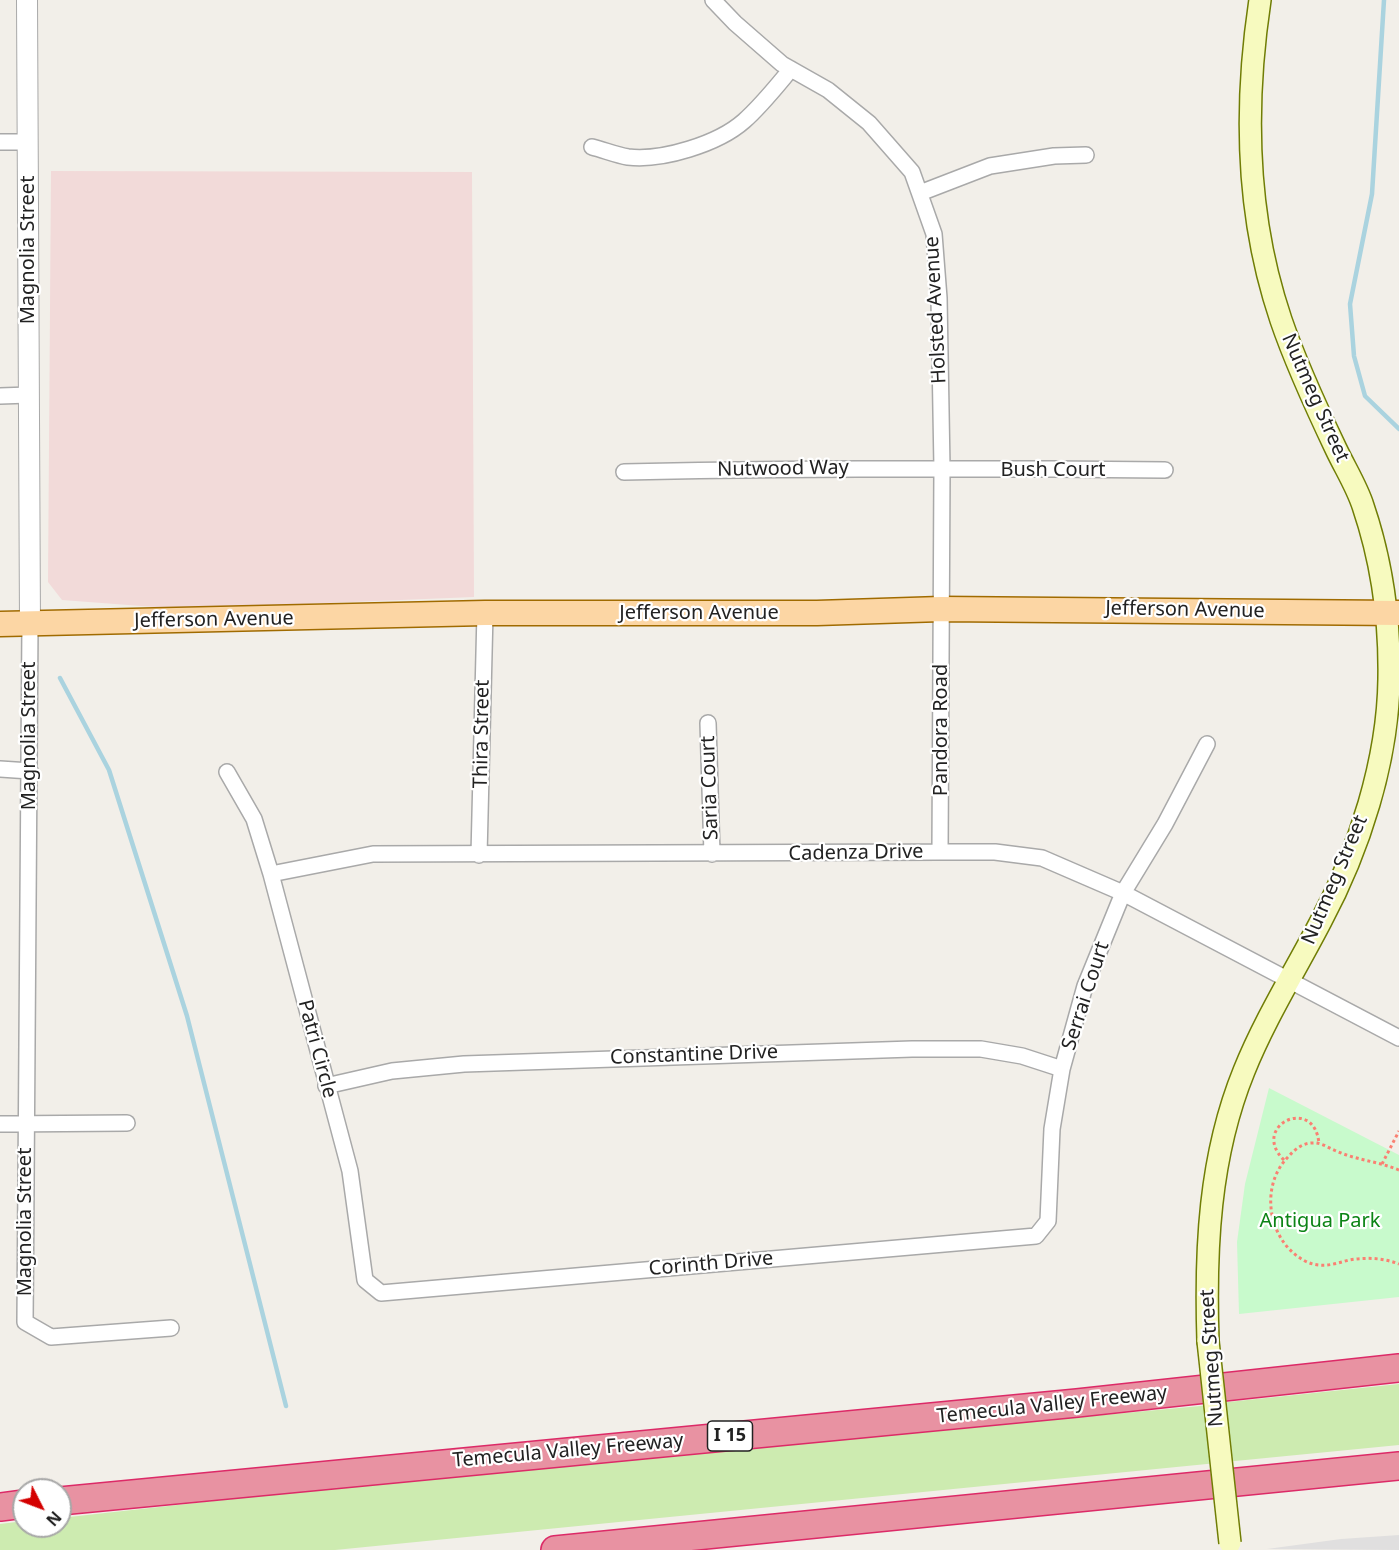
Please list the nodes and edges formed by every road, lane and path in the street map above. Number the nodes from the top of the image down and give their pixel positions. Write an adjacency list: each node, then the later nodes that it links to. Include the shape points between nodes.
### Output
1 (27, 0): 6 (street, Magnolia Street)
2 (713, 0): 4 (street, Holsted Avenue)
3 (1260, 0): 17 (main road, Nutmeg Street, via 1252,53 1250,164 1260,237 1280,317 1306,384 1362,503)
4 (791, 69): 7 (street, via 742,123 710,140 667,156 627,157); 9 (street, Holsted Avenue, via 828,90 869,123 912,172)
5 (0, 142): 6 (street)
6 (28, 142): 10 (street, Magnolia Street)
7 (592, 147)
8 (1086, 155): 9 (street, via 990,166)
9 (920, 193): 12 (street, Holsted Avenue, via 934,234)
10 (29, 395): 11 (street); 19 (street, Magnolia Street)
11 (0, 396)
12 (942, 468): 13 (street, Bush Court); 14 (street, Nutwood Way); 15 (street, Holsted Avenue)
13 (1165, 470)
14 (624, 472)
15 (941, 609): 16 (main road, Jefferson Avenue); 17 (main road, Jefferson Avenue); 25 (street, Pandora Road)
16 (485, 613): 19 (main road, Jefferson Avenue); 26 (street, Thira Street)
17 (1393, 613): 30 (main road, Nutmeg Street, via 1379,760 1358,836 1323,917)
18 (0, 624): 19 (main road, Jefferson Avenue)
19 (30, 624): 23 (street, Magnolia Street)
20 (708, 723): 27 (street, Saria Court)
21 (1207, 744): 29 (street, Serrai Court, via 1166,824)
22 (0, 769): 23 (street)
23 (30, 771): 34 (street, Magnolia Street)
24 (227, 772): 28 (street, Patri Circle, via 254,819)
25 (940, 852): 27 (street, Cadenza Drive); 29 (street, Cadenza Drive, via 995,852 1042,858)
26 (479, 855): 27 (street, Cadenza Drive); 28 (street, Cadenza Drive, via 374,854)
27 (712, 855)
28 (271, 874): 33 (street, Patri Circle)
29 (1123, 893): 30 (street, Cadenza Drive); 32 (street, Serrai Court, via 1085,986)
30 (1287, 982): 31 (street, Cadenza Drive); 49 (main road, Nutmeg Street, bridge, via 1262,1027 1242,1076 1216,1169 1206,1265 1208,1341)
31 (1399, 1038)
32 (1062, 1069): 33 (street, Constantine Drive, via 981,1048 912,1049 464,1064 392,1071); 42 (street, Serrai Court, via 1052,1130 1048,1221 1036,1236)
33 (326, 1086): 44 (street, Patri Circle, via 350,1171 365,1280 381,1293)
34 (25, 1123): 35 (street); 36 (street); 45 (street, Magnolia Street, via 25,1322 51,1337)
35 (127, 1123)
36 (0, 1124)
37 (1399, 1131): 40 (path)
38 (1318, 1144): 39 (path, via 1302,1145); 39 (path, via 1315,1130 1307,1121 1289,1118 1277,1129 1274,1141); 40 (path, via 1353,1159)
39 (1284, 1160): 43 (path, via 1275,1175 1269,1202 1276,1228 1294,1253 1307,1262 1326,1266 1374,1258)
40 (1382, 1164): 41 (path)
41 (1399, 1170)
42 (1004, 1237): 44 (street, Corinth Drive)
43 (1399, 1264)
44 (418, 1290)
45 (171, 1328)
46 (1399, 1368): 48 (highway, Temecula Valley Freeway / I 15)
47 (1399, 1466): 50 (highway)
48 (72, 1500)
49 (1230, 1547)
50 (555, 1550)

